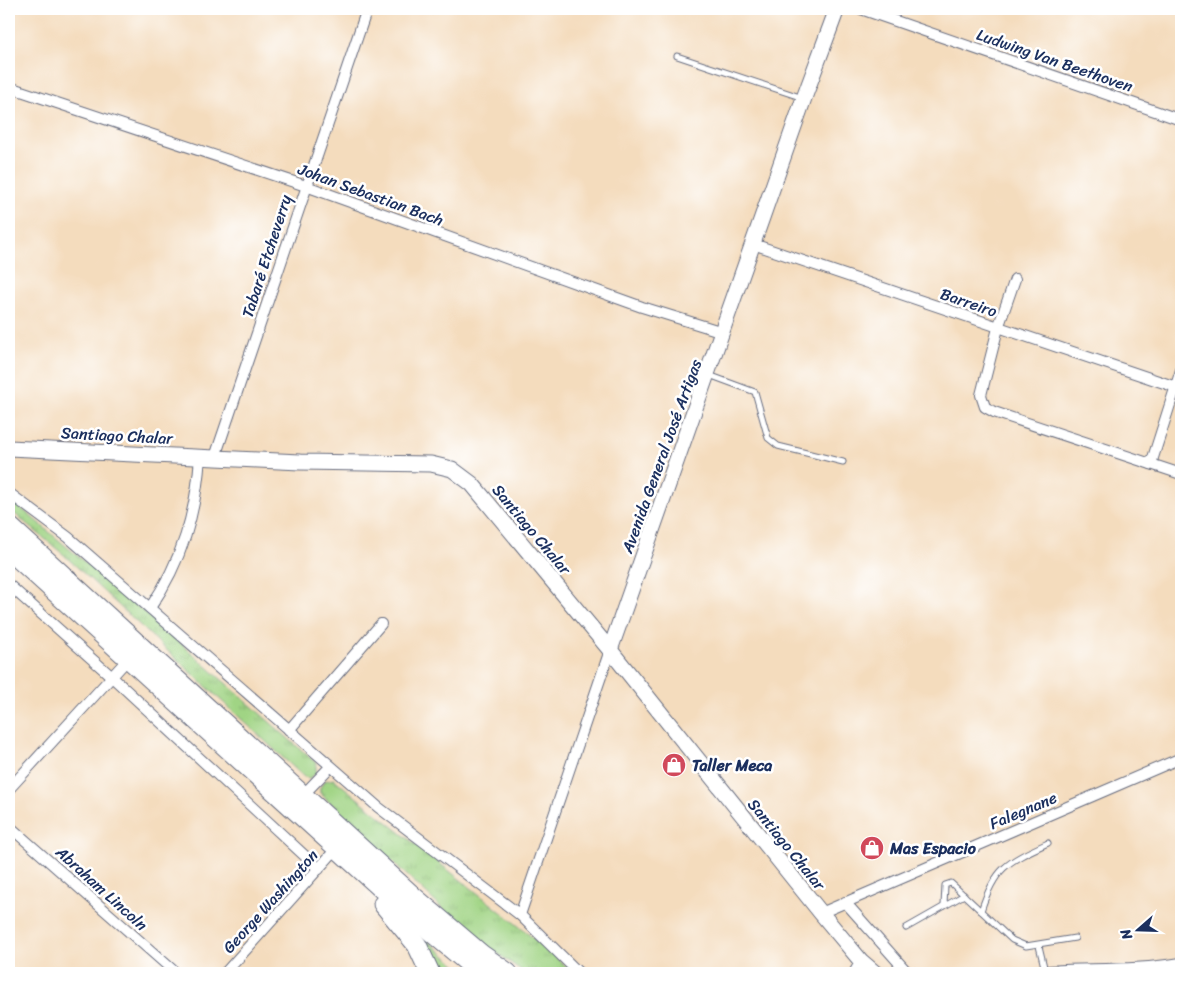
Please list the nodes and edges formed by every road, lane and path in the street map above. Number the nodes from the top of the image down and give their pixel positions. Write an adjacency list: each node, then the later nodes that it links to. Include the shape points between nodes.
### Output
1 (367, 9): 8 (street, Tabaré Etcheverry)
2 (837, 9): 6 (street, Avenida General José Artigas)
3 (862, 9): 7 (street, Ludwing Van Beethoven)
4 (677, 56): 6 (lane)
5 (9, 87): 8 (street, Johan Sebastian Bach)
6 (804, 98): 9 (street, Avenida General José Artigas)
7 (1181, 120)
8 (306, 186): 12 (street, Johan Sebastian Bach, via 642,307); 17 (street, Tabaré Etcheverry)
9 (753, 244): 11 (street, Barreiro); 12 (street, Avenida General José Artigas)
10 (1015, 279): 11 (street)
11 (998, 328): 15 (street, Barreiro); 19 (street, via 981,395 985,407)
12 (723, 332): 14 (street, Avenida General José Artigas)
13 (1181, 370): 15 (street)
14 (708, 375): 18 (lane, via 755,392 768,438 778,446); 27 (street, Avenida General José Artigas)
15 (1176, 387): 19 (street)
16 (9, 448): 17 (street, Santiago Chalar)
17 (208, 457): 25 (street, Tabaré Etcheverry, via 184,546); 27 (street, Santiago Chalar, via 431,464 452,469 472,484)
18 (843, 462)
19 (1151, 464): 20 (street)
20 (1181, 474)
21 (9, 493): 25 (street, via 68,537)
22 (9, 526): 34 (highway)
23 (9, 550): 28 (highway)
24 (9, 585): 29 (street)
25 (150, 608): 30 (street)
26 (381, 624): 30 (street)
27 (610, 650): 43 (street, Santiago Chalar); 44 (street, Avenida General José Artigas)
28 (128, 659): 29 (street); 37 (highway)
29 (111, 676): 33 (street); 38 (street)
30 (289, 730): 32 (street)
31 (1181, 758): 40 (street, Falegnane)
32 (330, 767): 34 (street); 44 (street, via 378,808)
33 (9, 789)
34 (303, 795): 55 (highway, via 448,927)
35 (9, 826): 51 (street, Abraham Lincoln)
36 (1048, 843): 42 (lane, via 1013,859 1000,870)
37 (340, 851): 38 (street, George Washington); 53 (highway, via 347,869 417,945); 54 (highway)
38 (319, 869): 52 (street, George Washington)
39 (964, 895): 41 (lane); 41 (lane, via 948,883 944,888); 42 (lane)
40 (845, 902): 43 (street, Falegnane); 58 (street)
41 (944, 906): 45 (lane)
42 (980, 911): 47 (lane, via 1012,940 1026,946)
43 (821, 913): 49 (street, Santiago Chalar)
44 (520, 915): 56 (street)
45 (906, 928)
46 (1075, 938): 47 (lane)
47 (1039, 946): 50 (lane)
48 (1181, 963): 50 (street, via 1146,969)
49 (860, 969): 57 (street, Santiago Chalar)
50 (1045, 971): 59 (street)
51 (176, 973)
52 (225, 973)
53 (430, 973)
54 (480, 973)
55 (508, 973)
56 (579, 973)
57 (875, 973)
58 (908, 973)
59 (1022, 973)

